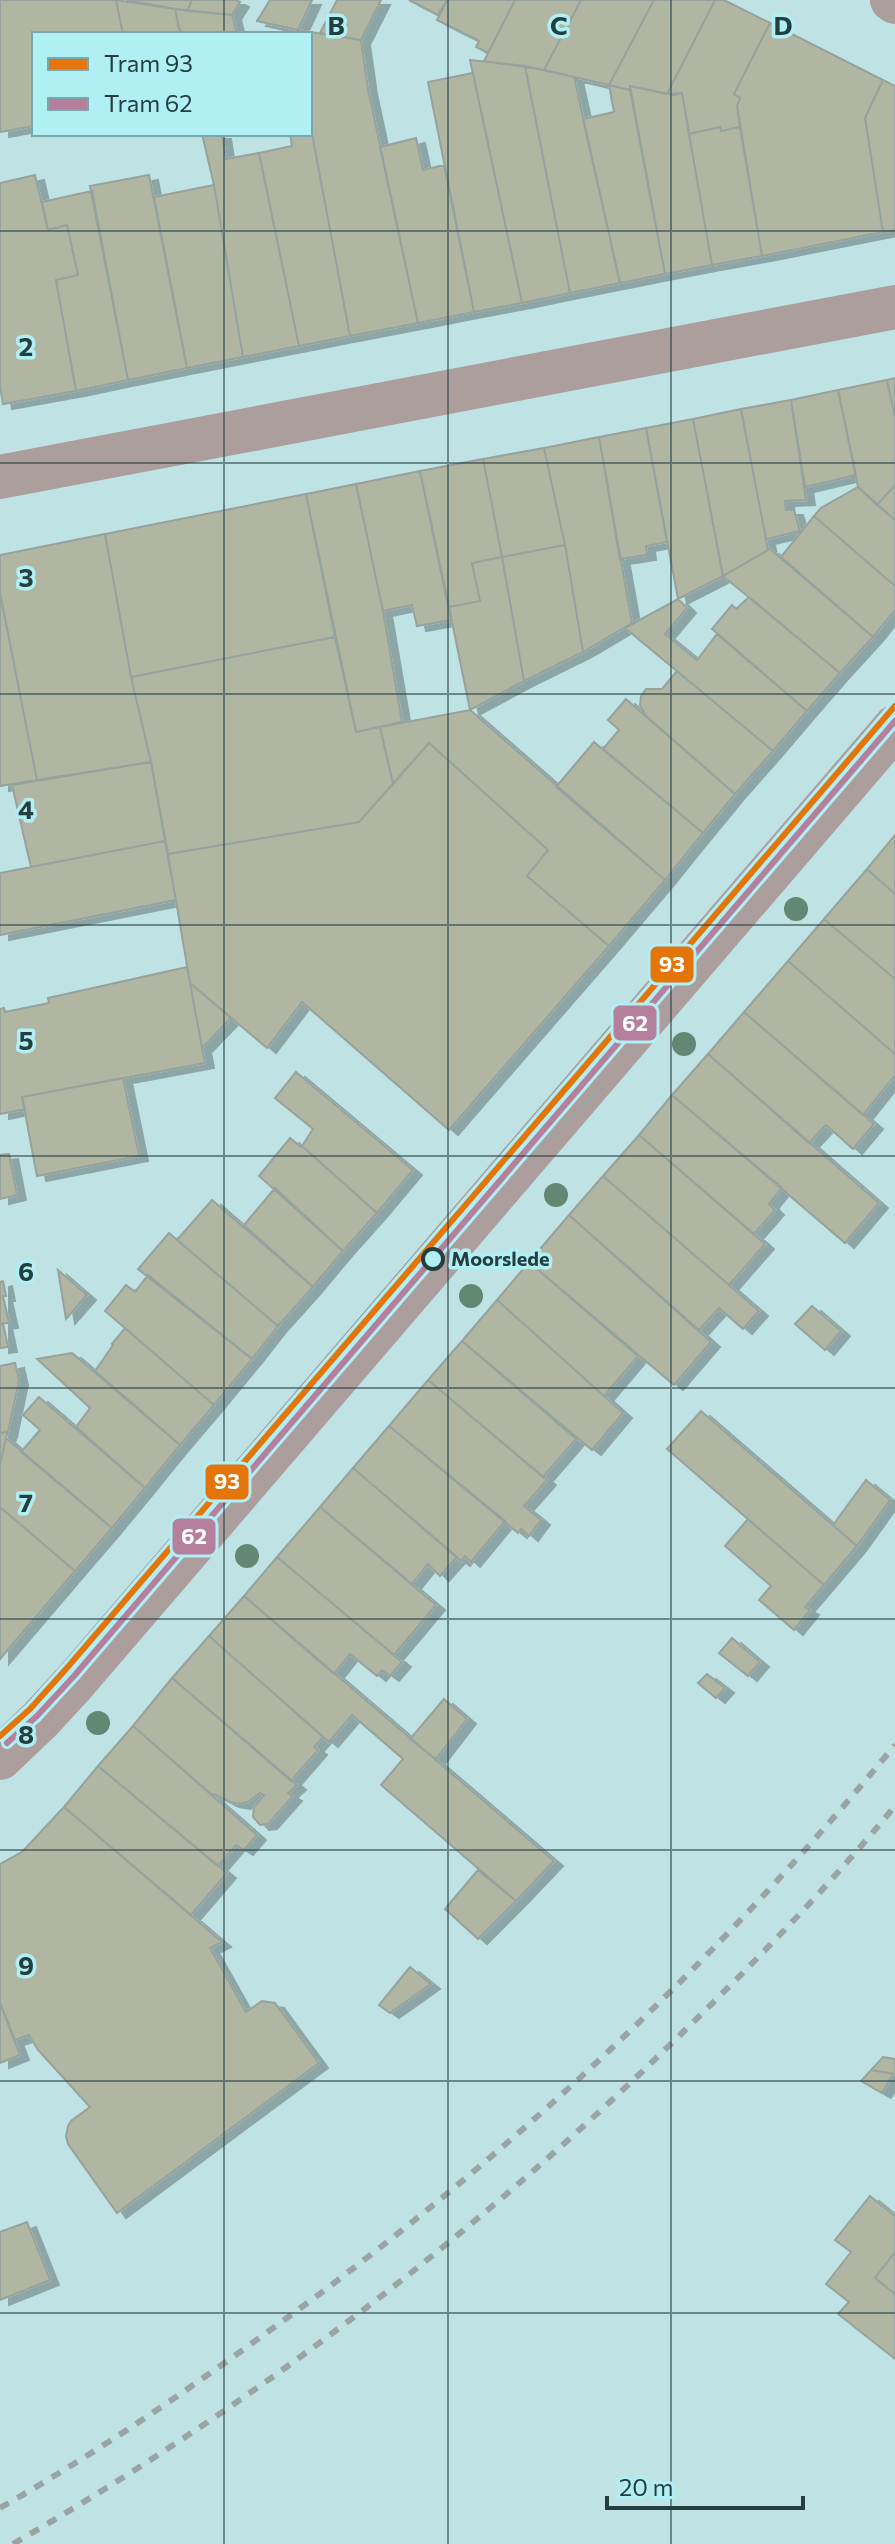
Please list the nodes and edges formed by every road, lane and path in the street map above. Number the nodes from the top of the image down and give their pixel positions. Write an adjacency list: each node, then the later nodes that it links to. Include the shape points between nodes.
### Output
1 (895, 307): 2 (street)
2 (0, 477)
3 (895, 727): 4 (street, via 75,1682)
4 (0, 1758)

